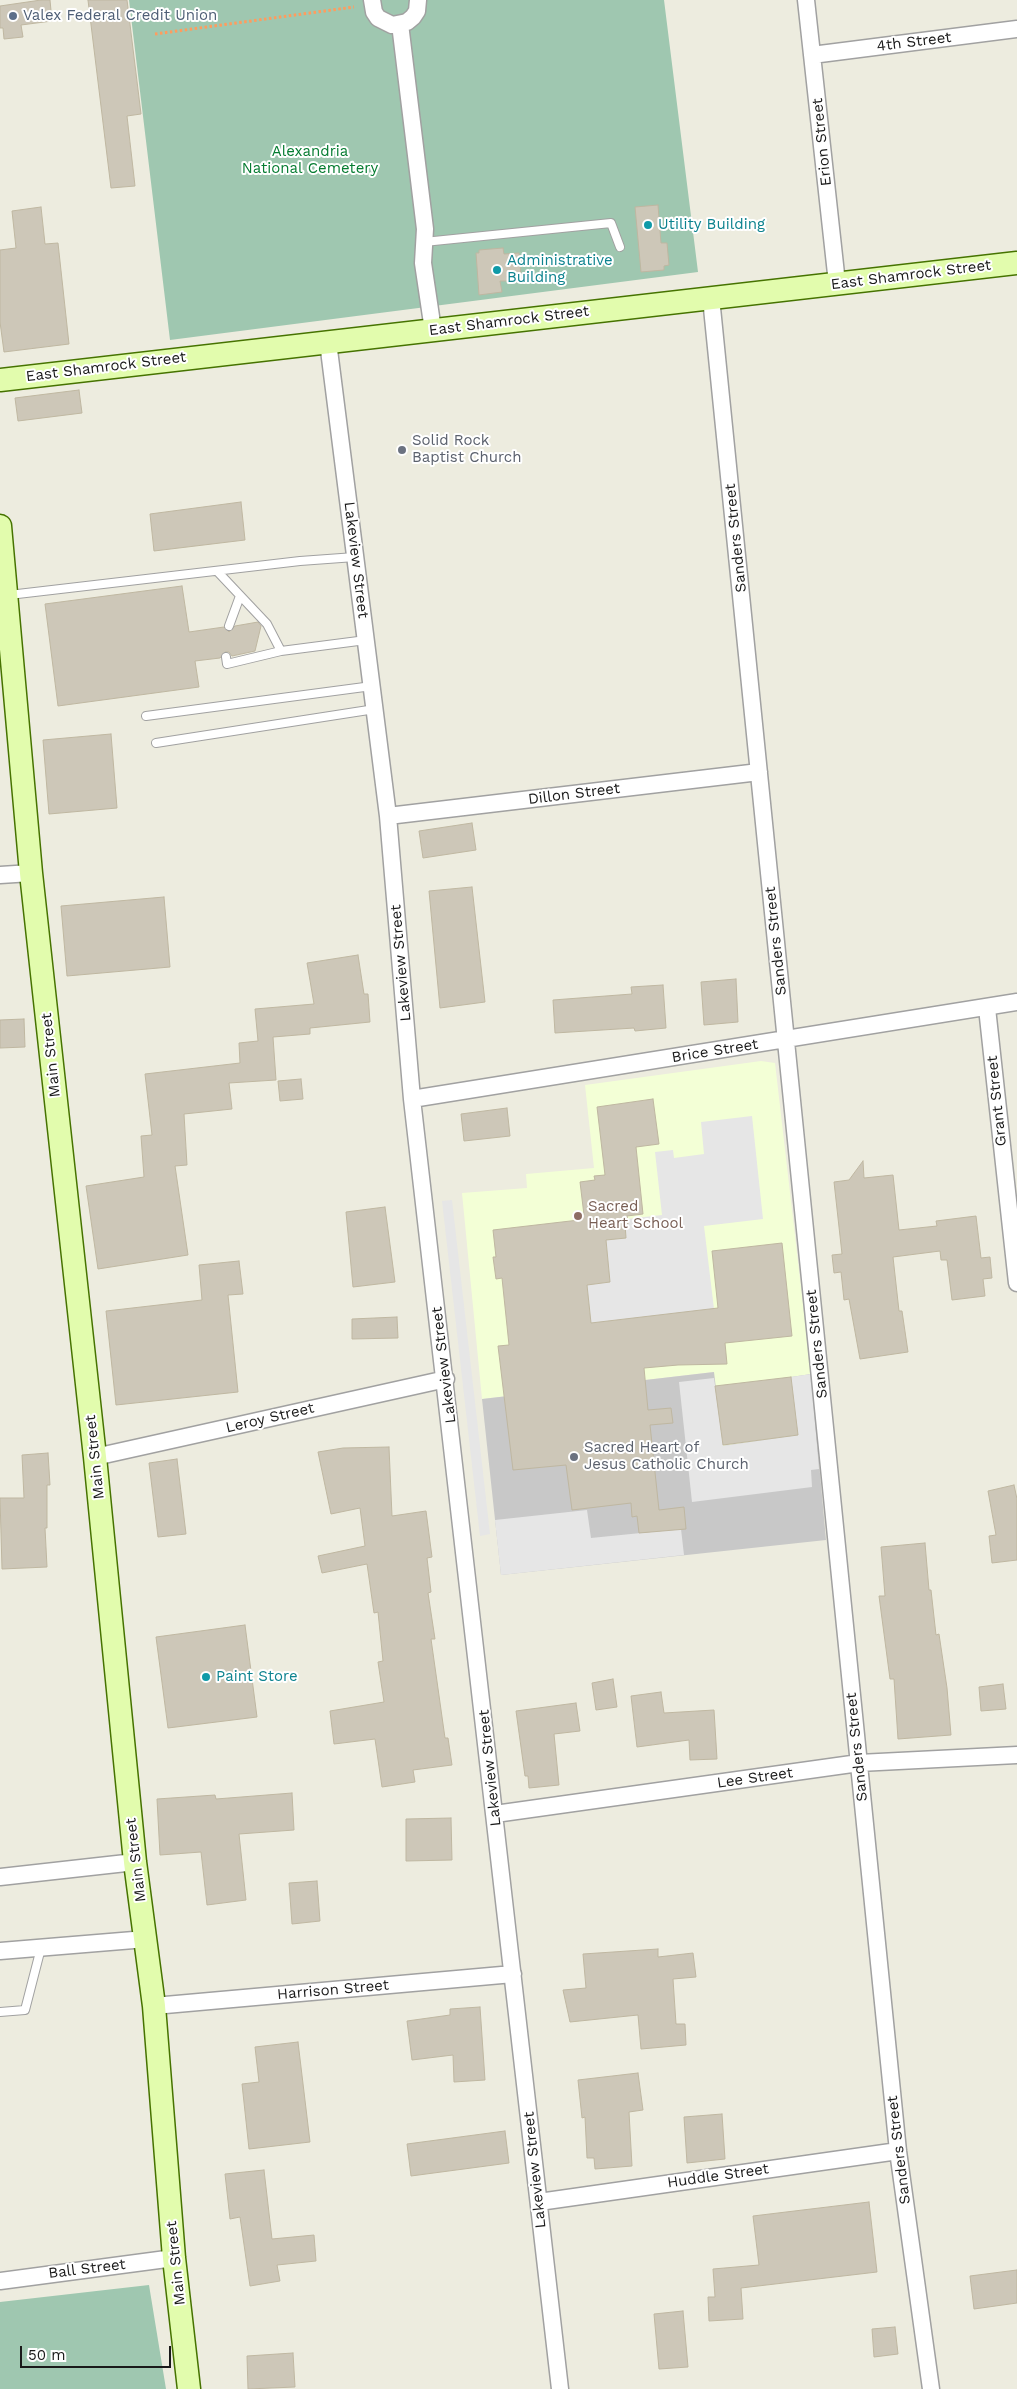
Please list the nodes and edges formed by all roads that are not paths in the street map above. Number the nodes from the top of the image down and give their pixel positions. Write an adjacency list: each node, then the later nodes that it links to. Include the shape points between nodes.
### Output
1 (418, 0): 4 (street, via 413,17)
2 (806, 0): 6 (street, Erion Street)
3 (372, 2): 4 (street, via 378,18 385,23)
4 (400, 24): 7 (street)
5 (1017, 29): 6 (street, 4th Street)
6 (812, 55): 10 (street, Erion Street)
7 (424, 242): 8 (lane, via 611,223); 12 (street, via 423,263)
8 (620, 247)
9 (1017, 263): 10 (main road, East Shamrock Street)
10 (838, 283): 11 (main road, East Shamrock Street)
11 (711, 298): 12 (main road, East Shamrock Street); 28 (street, Sanders Street)
12 (433, 330): 13 (main road, East Shamrock Street)
13 (328, 342): 14 (main road, East Shamrock Street); 16 (street, Lakeview Street)
14 (0, 380)
15 (0, 526): 18 (main road, Main Street)
16 (356, 558): 17 (lane, via 300,561); 21 (street, Lakeview Street)
17 (216, 572): 18 (lane); 19 (lane)
18 (7, 596): 30 (main road, Main Street)
19 (240, 596): 20 (lane); 22 (lane, via 268,624)
20 (229, 626)
21 (366, 640): 22 (lane); 24 (street, Lakeview Street)
22 (280, 651): 23 (lane, via 227,664)
23 (226, 657)
24 (372, 686): 25 (street, Lakeview Street); 26 (lane)
25 (375, 709): 27 (lane); 29 (street, Lakeview Street)
26 (146, 716)
27 (156, 743)
28 (759, 772): 29 (street, Dillon Street); 34 (street, Sanders Street)
29 (388, 816): 35 (street, Lakeview Street)
30 (31, 873): 31 (street); 38 (main road, Main Street)
31 (0, 875)
32 (1017, 1002): 33 (street, Brice Street)
33 (987, 1008): 34 (street, Brice Street); 36 (street, Grant Street)
34 (786, 1040): 35 (street, Brice Street); 40 (street, Sanders Street)
35 (412, 1099): 37 (street, Lakeview Street)
36 (1017, 1283)
37 (446, 1379): 38 (street, Leroy Street); 41 (street, Lakeview Street)
38 (95, 1457): 42 (main road, Main Street)
39 (1017, 1755): 40 (street, Lee Street)
40 (859, 1763): 41 (street, Lee Street); 50 (street, Sanders Street)
41 (495, 1814): 47 (street, Lakeview Street)
42 (135, 1862): 43 (street); 44 (main road, Main Street)
43 (0, 1877)
44 (146, 1939): 45 (street); 48 (main road, Main Street)
45 (41, 1948): 46 (street); 49 (lane, via 25,2010)
46 (0, 1951)
47 (513, 1974): 48 (street, Harrison Street); 51 (street, Lakeview Street)
48 (154, 2006): 52 (main road, Main Street)
49 (0, 2012)
50 (898, 2151): 51 (street, Huddle Street); 56 (street, Sanders Street)
51 (539, 2202): 55 (street, Lakeview Street)
52 (174, 2258): 53 (street, Ball Street); 54 (main road, Main Street)
53 (0, 2281)
54 (190, 2389)
55 (560, 2389)
56 (932, 2389)

